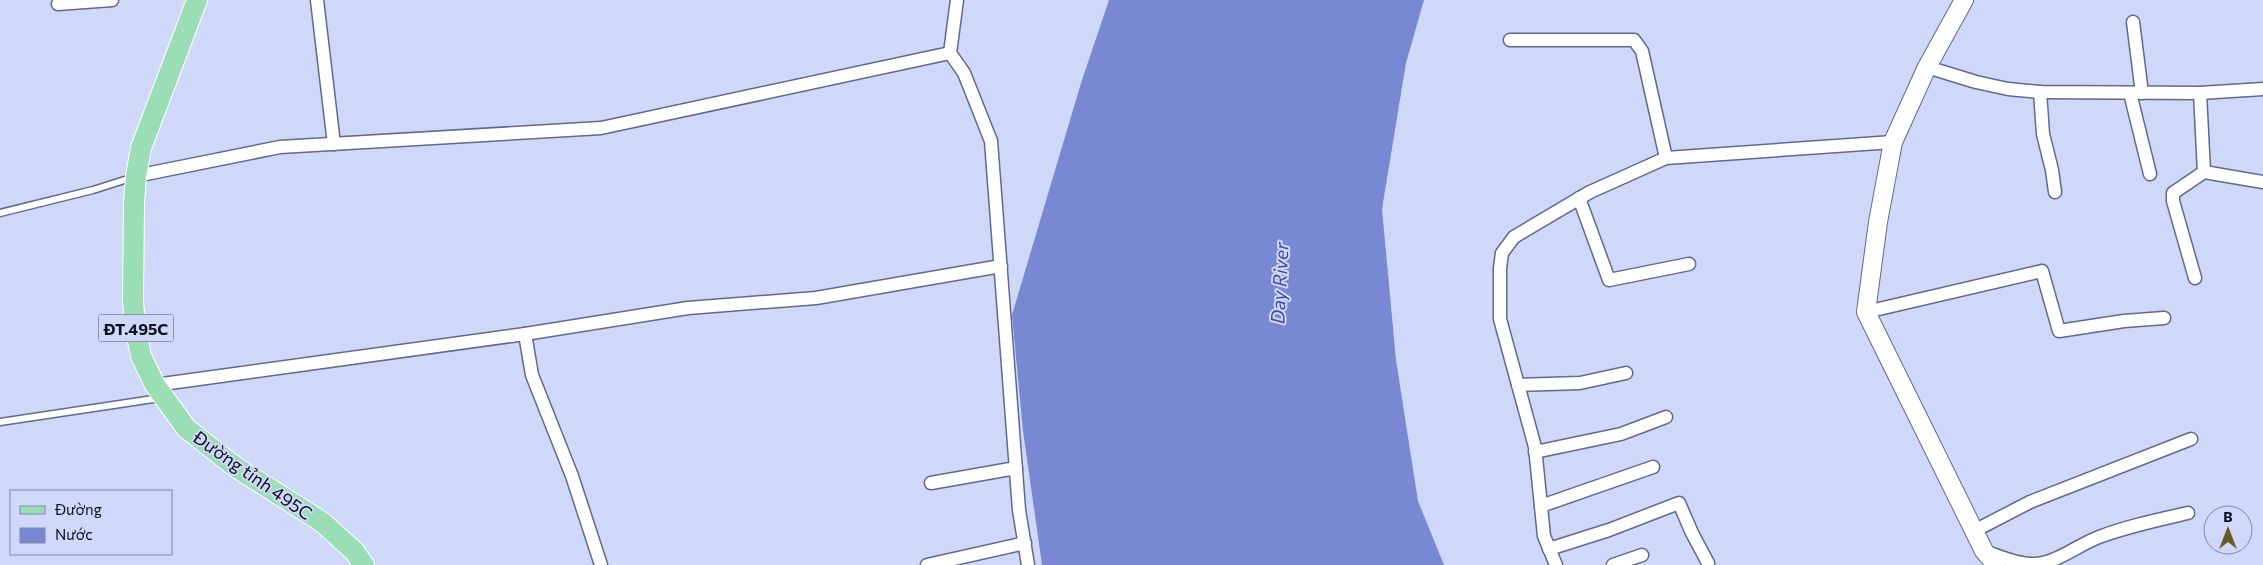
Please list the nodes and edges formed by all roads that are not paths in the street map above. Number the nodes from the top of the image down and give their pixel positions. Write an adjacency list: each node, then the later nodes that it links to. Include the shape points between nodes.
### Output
1 (112, 0): 6 (street)
2 (197, 0): 20 (main road, Đường tỉnh 495C / ĐT.495C, via 141,148)
3 (317, 0): 16 (street)
4 (957, 0): 9 (street)
5 (1964, 0): 10 (main road)
6 (58, 4)
7 (2133, 22): 13 (street)
8 (1510, 40): 17 (street, via 1634,40 1642,51)
9 (950, 53): 16 (street, via 600,128); 26 (street, via 964,73 990,135)
10 (1927, 67): 12 (street, via 1976,82); 15 (main road)
11 (2263, 89): 14 (street)
12 (2040, 92): 13 (street); 22 (street, via 2043,134)
13 (2136, 93): 14 (street); 19 (street)
14 (2200, 93): 18 (street)
15 (1893, 142): 17 (street); 28 (main road)
16 (334, 144): 20 (street, via 266,149)
17 (1666, 158): 23 (street)
18 (2204, 172): 21 (street); 27 (street, via 2173,193)
19 (2150, 174)
20 (136, 176): 24 (lane); 33 (main road, Đường tỉnh 495C / ĐT.495C, via 133,303 136,331 141,356)
21 (2263, 182)
22 (2054, 192)
23 (1579, 198): 25 (street, via 1609,280); 32 (street, via 1514,237 1502,253 1500,319)
24 (0, 213)
25 (1689, 264)
26 (1001, 266): 30 (street, via 816,298 688,308); 39 (street)
27 (2195, 278)
28 (1866, 312): 29 (street, via 2042,271 2059,331); 43 (main road)
29 (2164, 318)
30 (525, 334): 33 (street); 50 (street, via 532,375 572,476)
31 (1626, 372): 32 (street, via 1580,383)
32 (1518, 385): 37 (street)
33 (160, 391): 35 (lane); 49 (main road, Đường tỉnh 495C / ĐT.495C, via 186,428 234,466 322,522 354,551)
34 (1666, 417): 37 (street, via 1621,434)
35 (0, 422)
36 (2191, 439): 43 (street, via 2030,502)
37 (1535, 452): 41 (street)
38 (1654, 467): 41 (street)
39 (1016, 468): 40 (street); 44 (street)
40 (931, 483)
41 (1541, 506): 45 (street, via 1544,536)
42 (2188, 513): 46 (street, via 2129,526 2046,562 2025,564)
43 (1974, 531): 46 (main road)
44 (1025, 543): 51 (street); 52 (street)
45 (1549, 549): 48 (street, via 1679,502); 53 (street)
46 (1984, 551): 55 (main road)
47 (1642, 555): 54 (street)
48 (1708, 563)
49 (364, 565)
50 (602, 565)
51 (927, 565)
52 (1028, 565)
53 (1556, 565)
54 (1613, 565)
55 (1996, 565)

